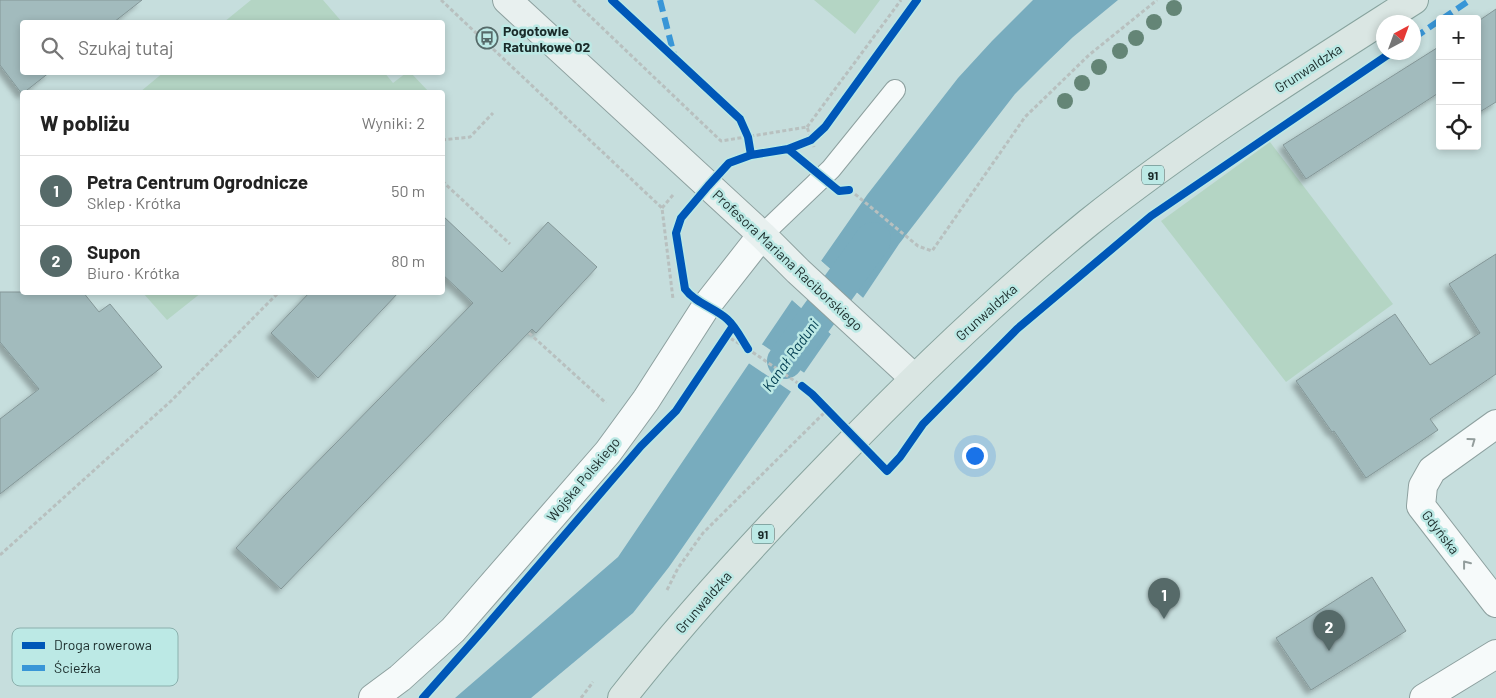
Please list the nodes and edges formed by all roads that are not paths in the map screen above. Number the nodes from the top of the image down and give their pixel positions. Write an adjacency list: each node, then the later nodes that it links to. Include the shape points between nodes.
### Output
1 (507, 0): 4 (main road, Profesora Mariana Raciborskiego)
2 (1414, 0): 5 (main road, Grunwaldzka / 91, via 1193,145 1088,223 992,305)
3 (895, 90): 4 (lane, via 822,177)
4 (762, 235): 5 (main road, Profesora Mariana Raciborskiego); 9 (street, Wojska Polskiego, via 707,305 608,452 452,630)
5 (914, 378): 10 (main road, Grunwaldzka / 91, via 772,524 653,658)
6 (1496, 424): 7 (street, Gdyńska, one-way to 6, via 1421,506 1423,486 1432,470)
7 (1496, 603)
8 (1496, 654): 11 (street)
9 (373, 698)
10 (622, 698)
11 (1424, 698)

